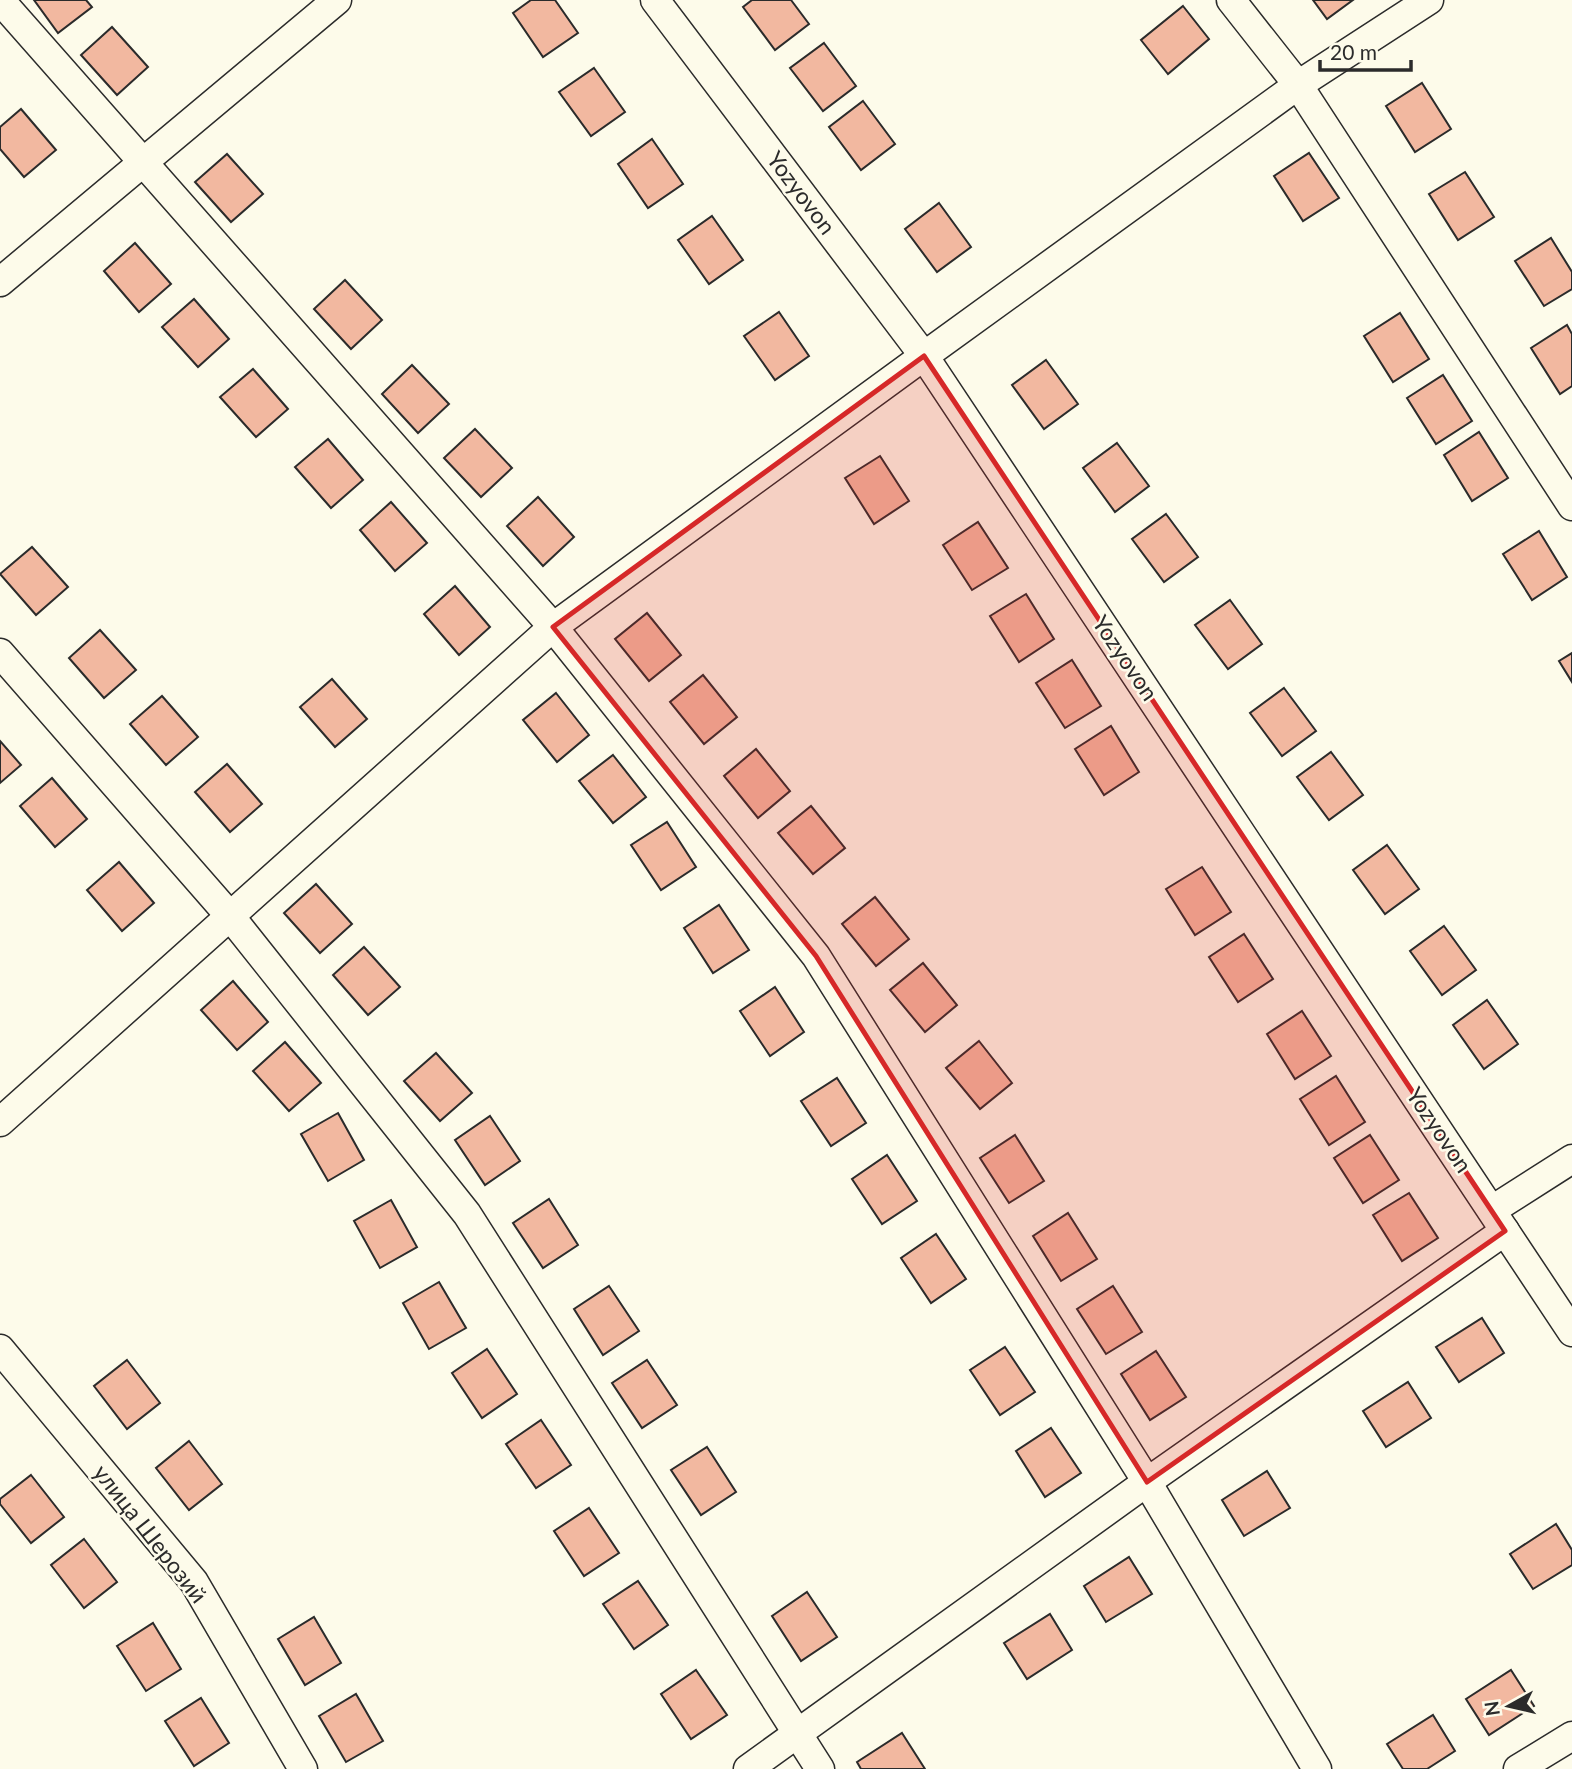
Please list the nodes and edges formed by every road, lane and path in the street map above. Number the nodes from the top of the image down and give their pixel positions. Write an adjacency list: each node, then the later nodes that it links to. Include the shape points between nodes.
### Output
1 (0, 0): 7 (street)
2 (337, 0): 7 (street)
3 (655, 0): 9 (street, Yozyovon)
4 (1231, 0): 6 (street)
5 (1429, 0): 6 (street)
6 (1298, 85): 9 (street); 10 (street)
7 (142, 163): 8 (street); 11 (street)
8 (0, 282)
9 (924, 356): 11 (street); 16 (street, Yozyovon)
10 (1572, 506)
11 (553, 627): 13 (street); 19 (street, via 816,956)
12 (0, 653): 13 (street)
13 (230, 916): 14 (street); 20 (street, via 467,1214)
14 (0, 1122)
15 (1572, 1159): 16 (street)
16 (1499, 1221): 17 (street, Yozyovon); 19 (street)
17 (1572, 1332)
18 (0, 1349): 22 (street, улица Шерозий, via 194,1583)
19 (1147, 1482): 20 (street); 25 (street)
20 (798, 1733): 23 (street); 24 (street)
21 (1572, 1736): 26 (street)
22 (303, 1769)
23 (748, 1769)
24 (820, 1769)
25 (1317, 1769)
26 (1518, 1769)

